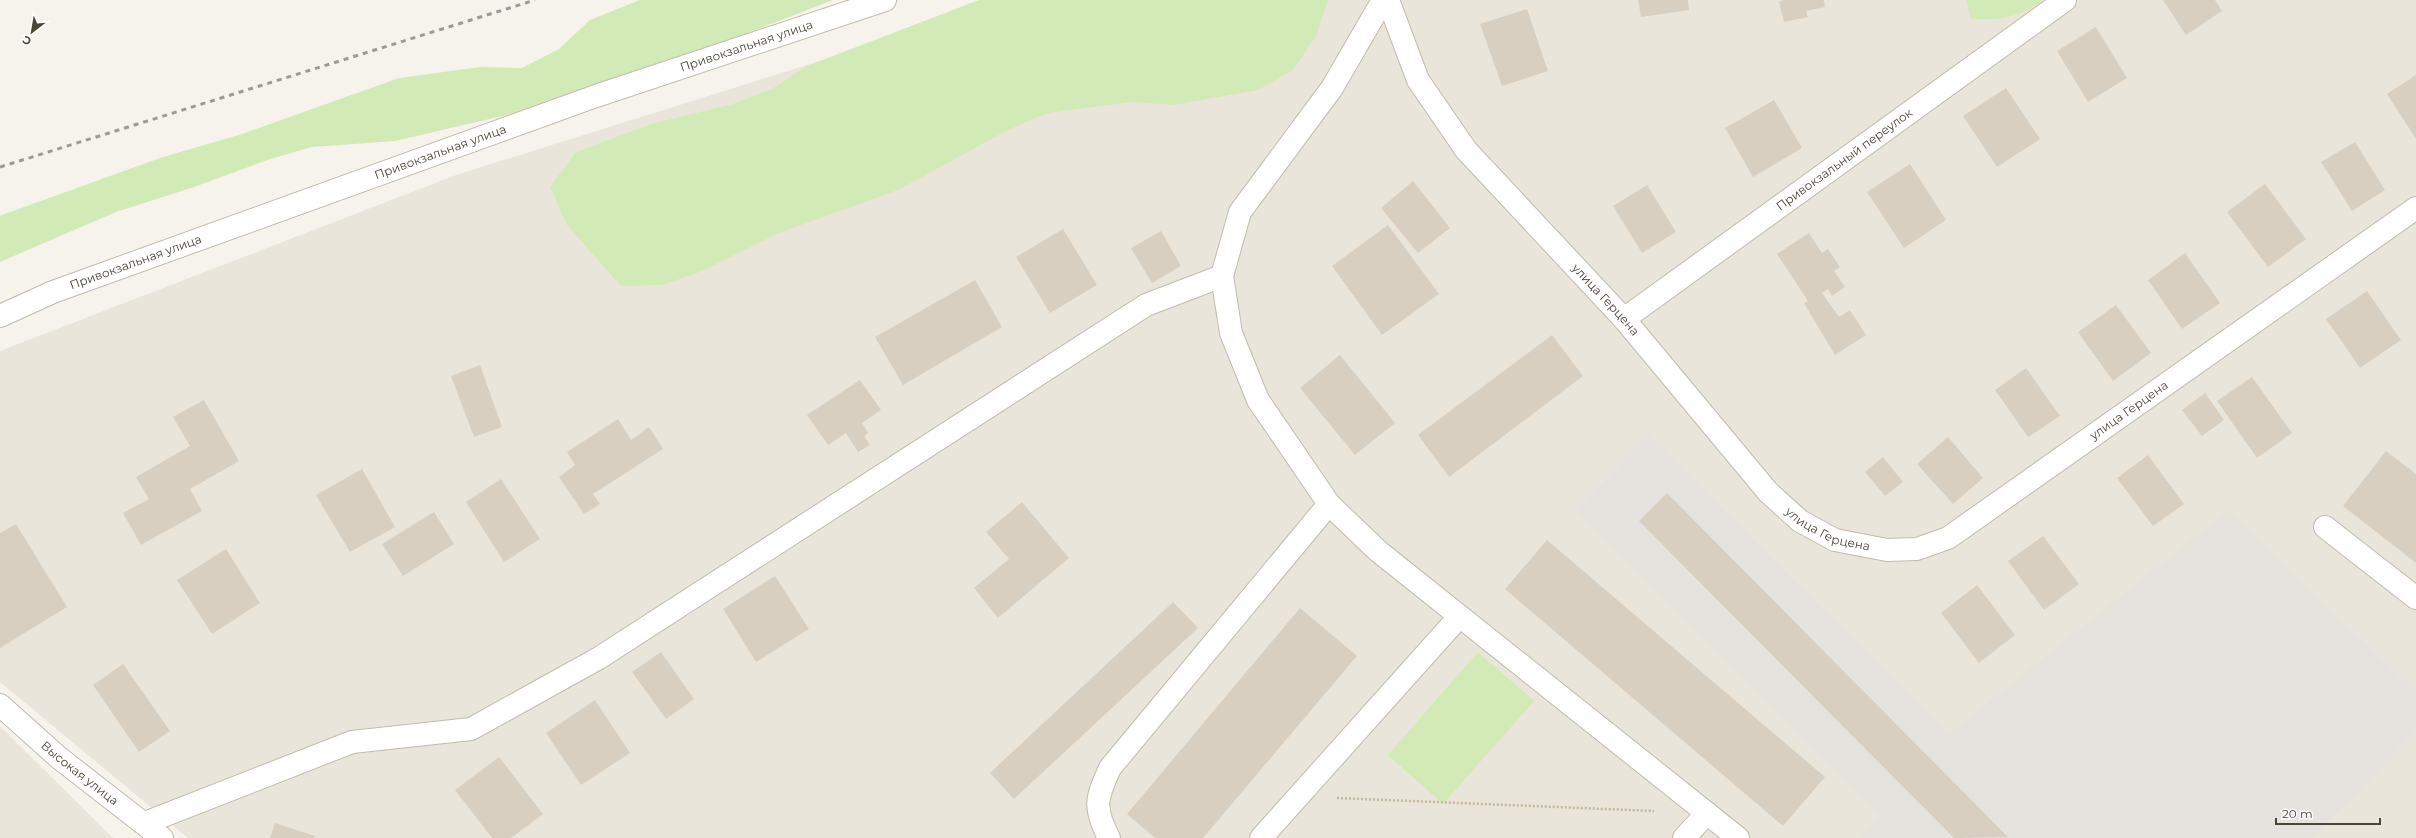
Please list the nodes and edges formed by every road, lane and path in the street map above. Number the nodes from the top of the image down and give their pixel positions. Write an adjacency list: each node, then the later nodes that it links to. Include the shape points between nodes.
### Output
1 (885, 0): 7 (street, Привокзальная улица, via 581,102 53,292)
2 (1383, 0): 6 (street, via 1332,88 1240,212)
3 (1388, 0): 8 (street, улица Герцена, via 1418,80 1466,150)
4 (2065, 0): 8 (street, Привокзальный переулок)
5 (2416, 208): 8 (street, улица Герцена, via 1948,538 1917,549 1886,550 1835,540 1800,521 1768,492)
6 (1222, 276): 9 (street, via 1231,333 1258,400); 17 (street, via 1146,305 599,658 472,728 352,742)
7 (0, 316)
8 (1624, 319)
9 (1329, 504): 12 (street, via 1378,551); 19 (street, via 1110,768 1098,795 1099,818)
10 (2325, 527): 11 (street)
11 (2416, 598)
12 (1459, 616): 14 (street); 16 (street)
13 (0, 705): 17 (street, Высокая улица, via 58,757)
14 (1298, 797): 15 (path); 20 (street)
15 (1659, 811)
16 (1706, 813): 21 (street); 22 (street)
17 (145, 823): 18 (street, Высокая улица)
18 (162, 838)
19 (1109, 838)
20 (1261, 838)
21 (1684, 838)
22 (1738, 838)

